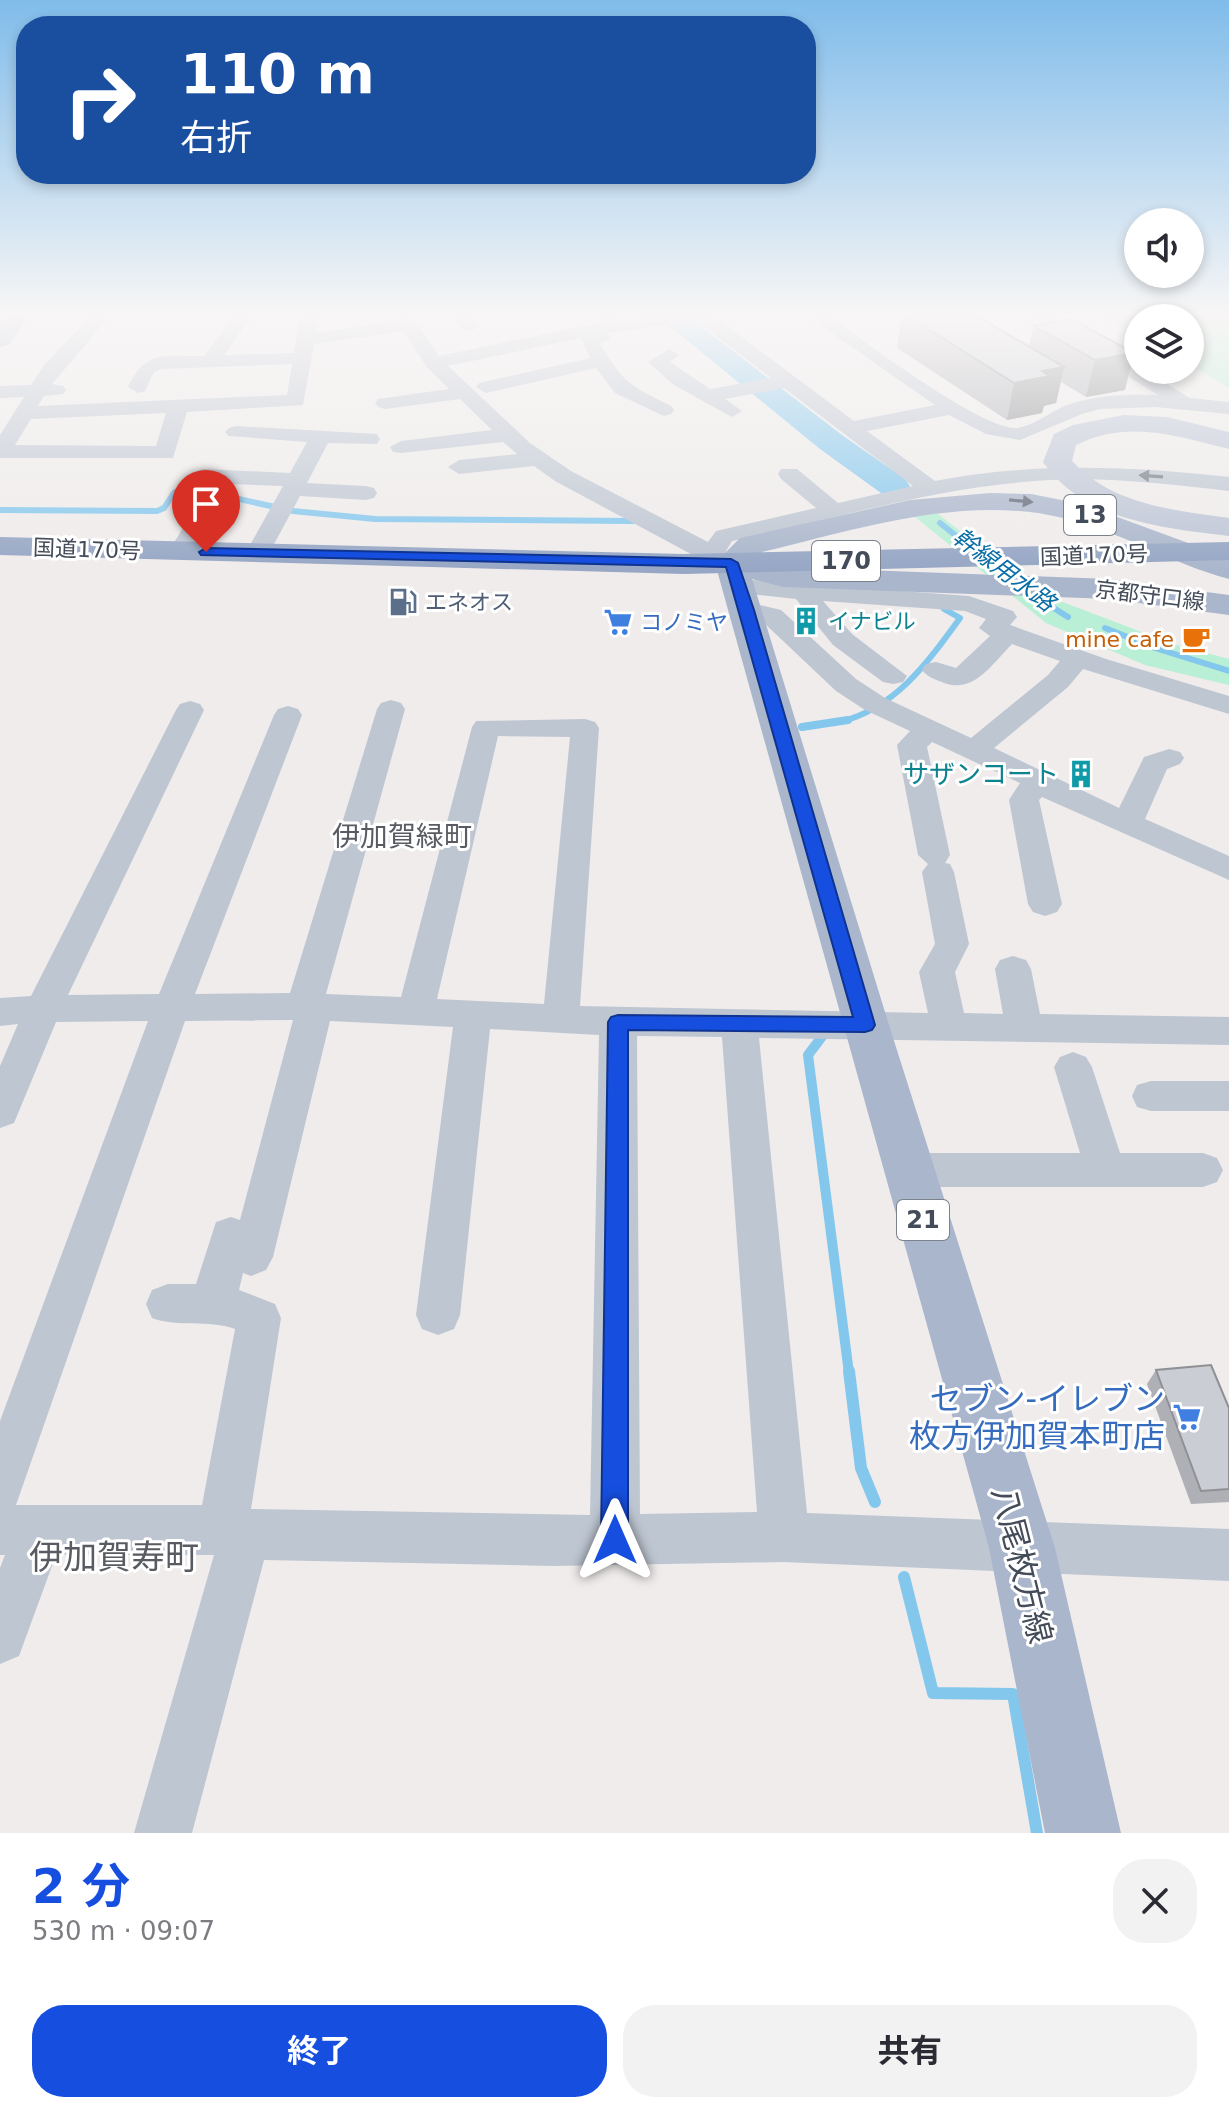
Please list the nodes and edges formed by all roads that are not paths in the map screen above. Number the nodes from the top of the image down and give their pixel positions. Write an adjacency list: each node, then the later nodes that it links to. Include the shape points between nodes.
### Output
1 (31, 401): 20 (street)
2 (296, 401): 13 (street)
3 (404, 401): 11 (street)
4 (471, 401): 19 (street)
5 (645, 401): 17 (street)
6 (715, 401): 18 (street)
7 (808, 401): 22 (street)
8 (941, 401): 15 (street)
9 (1072, 401): 14 (street)
10 (1181, 401): 12 (street)
11 (385, 403)
12 (1187, 404): 14 (street, via 1109,402); 16 (street)
13 (178, 406): 20 (street); 20 (street, via 165,453 0,452)
14 (1082, 407): 26 (street)
15 (952, 408): 22 (street); 26 (street)
16 (1229, 408)
17 (664, 410)
18 (732, 411)
19 (483, 412): 21 (street); 23 (street)
20 (23, 413)
21 (455, 417)
22 (851, 428): 38 (street)
23 (506, 435): 28 (street); 29 (street)
24 (321, 436): 25 (street); 35 (street); 36 (street, via 244,432)
25 (369, 439)
26 (1019, 441): 32 (street, via 1013,462)
27 (1229, 441): 32 (main road, via 1173,426 1106,425 1064,440)
28 (402, 448)
29 (537, 459): 31 (street); 46 (street)
30 (336, 461): 35 (street)
31 (459, 467)
32 (1048, 473): 37 (street, one-way to 32); 38 (street); 43 (main road)
33 (789, 474): 41 (street)
34 (202, 476): 36 (street)
35 (299, 476): 36 (street); 39 (street); 45 (street)
36 (227, 477)
37 (1229, 484)
38 (938, 496): 41 (street); 43 (main road, 京都守口線 / 13, one-way to 43, via 1071,510); 46 (main road, 京都守口線 / 13, via 896,512 751,545)
39 (352, 499)
40 (211, 501): 44 (street)
41 (835, 512): 46 (street, via 724,536)
42 (0, 546): 44 (highway, 国道170号 / 170)
43 (1228, 549): 46 (highway, 国道170号 / 170, via 960,559)
44 (180, 552): 45 (highway, 国道170号 / 170)
45 (257, 554): 46 (highway, 国道170号 / 170)
46 (732, 579): 47 (street); 48 (main road, 京都守口線, via 1053,586); 57 (street, via 846,685); 74 (main road, 八尾枚方線 / 21)
47 (804, 591): 49 (street, via 969,604 1004,617 992,628); 52 (street, via 820,620)
48 (1229, 605)
49 (1007, 634): 50 (street); 51 (street, via 960,679)
50 (1078, 658): 53 (street); 58 (street)
51 (936, 670)
52 (893, 676)
53 (1229, 705)
54 (391, 709): 65 (street)
55 (190, 710): 66 (street)
56 (288, 715): 67 (street)
57 (929, 729): 58 (street); 75 (street, via 912,745 952,944 937,972)
58 (974, 750): 60 (street)
59 (1169, 758): 61 (street, via 1155,763)
60 (1038, 780): 61 (street); 63 (street, via 1024,800)
61 (1128, 822): 62 (street)
62 (1229, 869)
63 (1045, 904)
64 (1013, 969): 76 (street)
65 (309, 1007): 67 (street); 68 (street); 86 (street, via 241,1246)
66 (43, 1009): 67 (street); 69 (street); 81 (street)
67 (171, 1009): 88 (street)
68 (416, 1010): 70 (street); 71 (street, via 486,727 585,728)
69 (0, 1012)
70 (473, 1014): 71 (street); 87 (street)
71 (561, 1018): 72 (street)
72 (618, 1022): 73 (street); 92 (street)
73 (739, 1024): 74 (street); 91 (street)
74 (865, 1025): 75 (street); 82 (main road, 八尾枚方線 / 21)
75 (949, 1027): 76 (street)
76 (1024, 1028): 77 (street)
77 (1229, 1031)
78 (1073, 1067): 83 (street)
79 (1151, 1096): 80 (street)
80 (1229, 1096)
81 (0, 1112)
82 (908, 1170): 83 (street); 93 (main road, 八尾枚方線 / 21)
83 (1105, 1170): 84 (street)
84 (1203, 1170)
85 (168, 1304): 86 (street)
86 (213, 1304): 90 (street, via 259,1318)
87 (438, 1315)
88 (0, 1487)
89 (20, 1530): 90 (street); 95 (street)
90 (234, 1532): 92 (street); 96 (street)
91 (784, 1537): 92 (street); 93 (street)
92 (615, 1540)
93 (1022, 1548): 94 (street); 97 (main road, 八尾枚方線 / 21)
94 (1229, 1555)
95 (0, 1637)
96 (163, 1833)
97 (1083, 1833)

